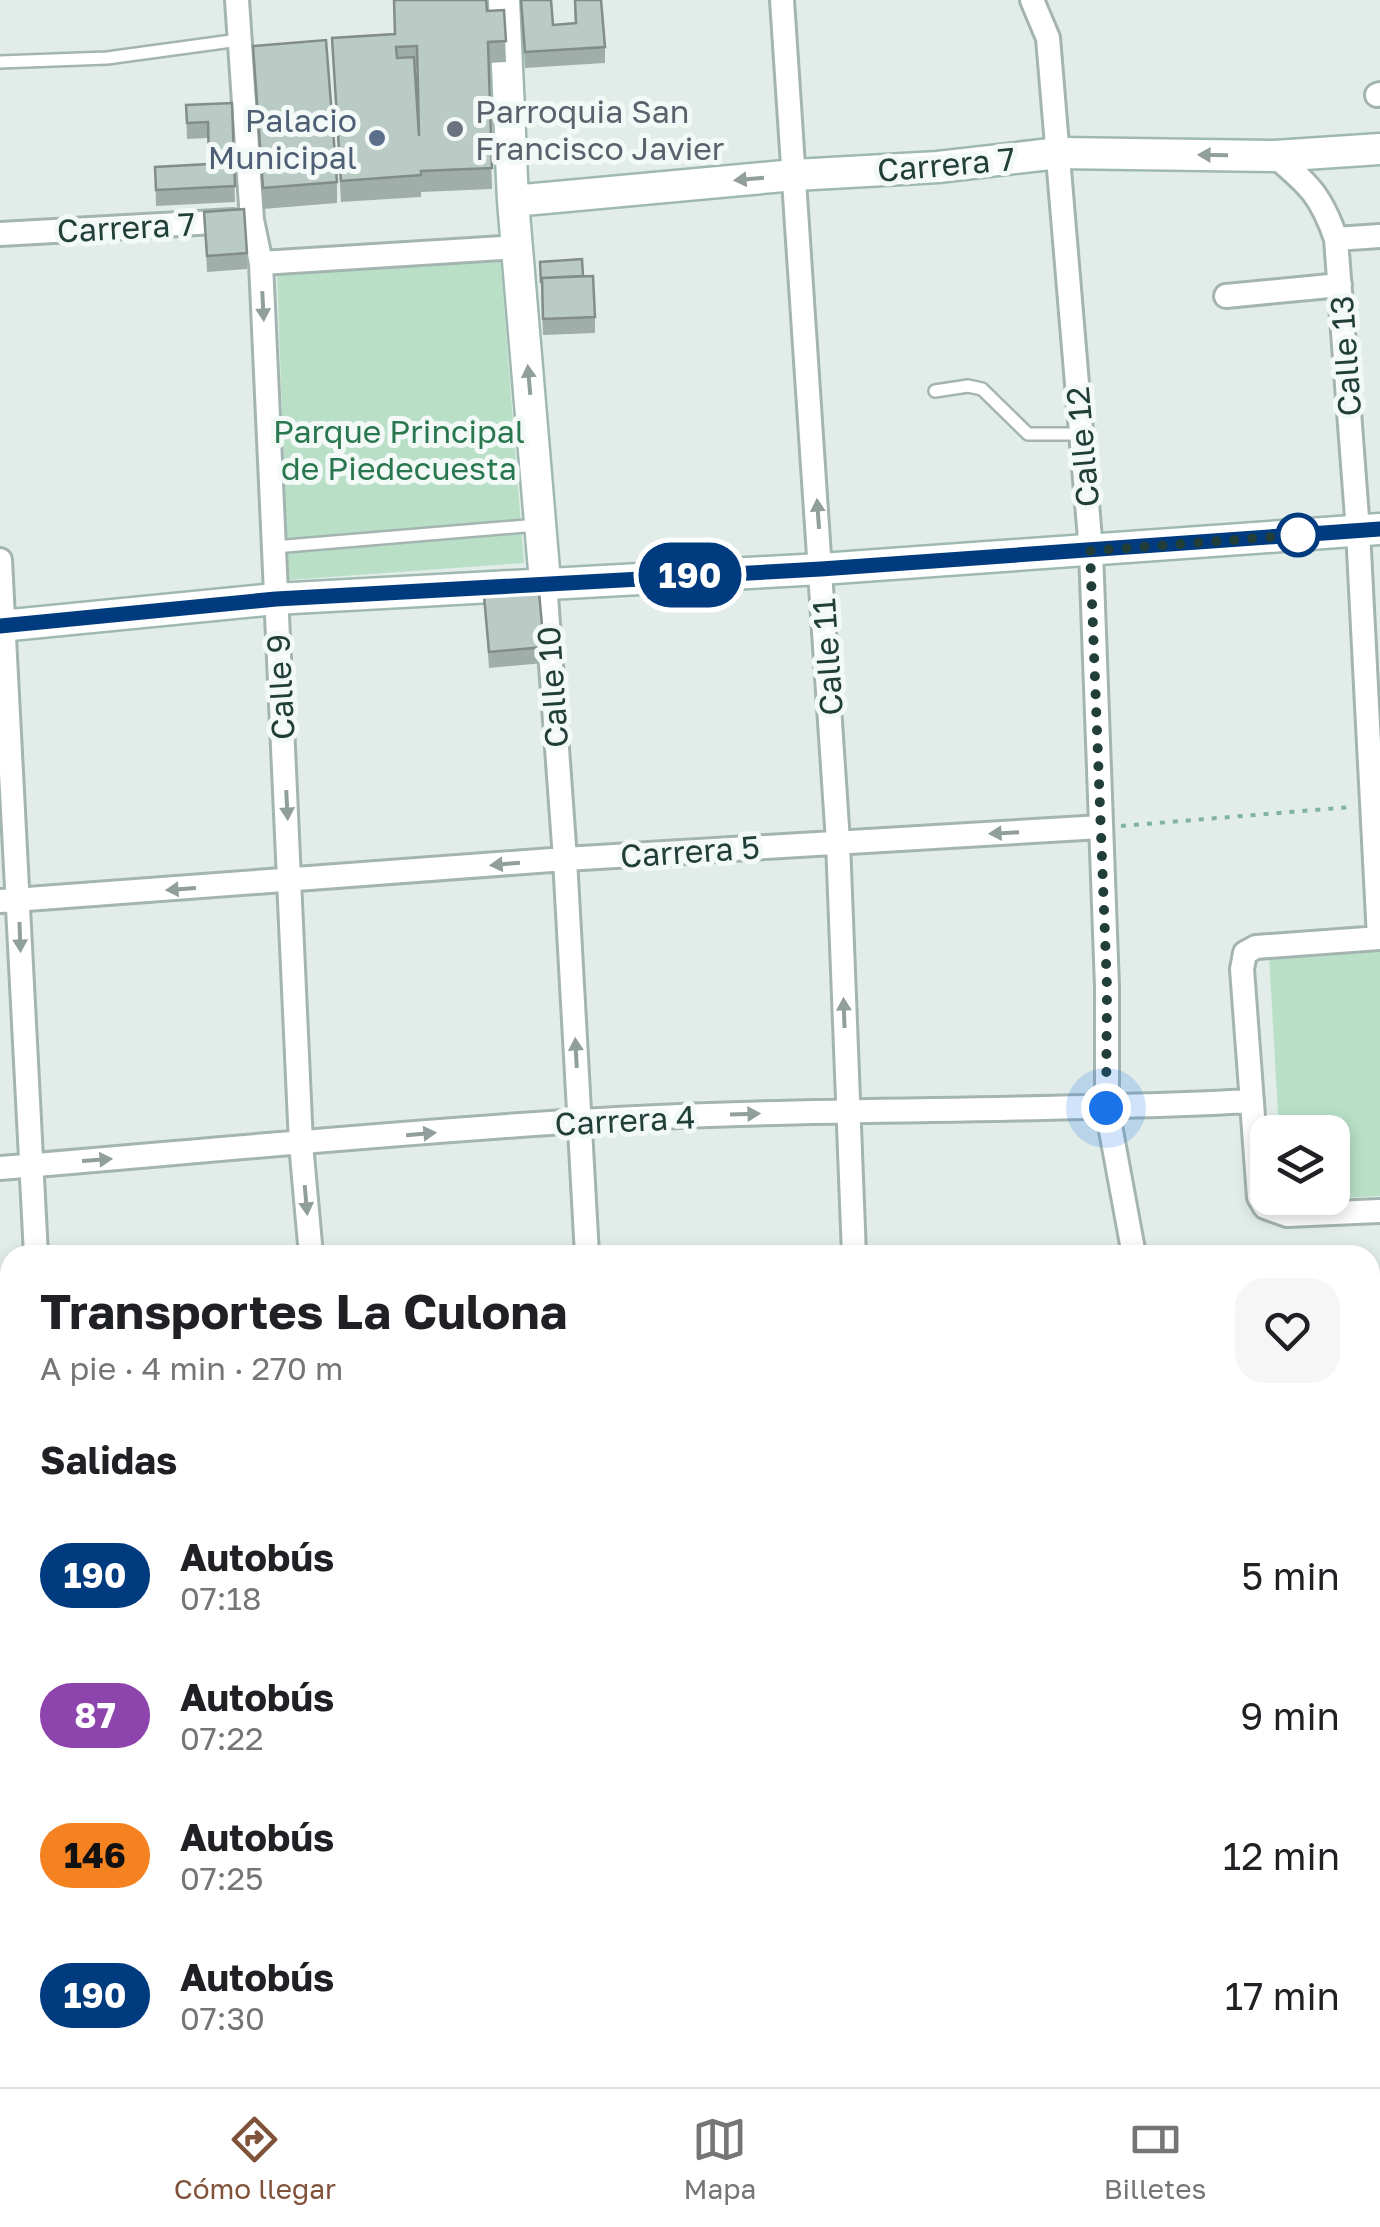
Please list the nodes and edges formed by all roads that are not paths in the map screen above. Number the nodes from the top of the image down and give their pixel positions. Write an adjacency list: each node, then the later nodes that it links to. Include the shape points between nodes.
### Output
1 (238, 0): 5 (street, Calle 9)
2 (504, 0): 11 (street, Calle 10)
3 (782, 0): 10 (street, Calle 11)
4 (1032, 0): 8 (street, Calle 12, via 1048,38)
5 (240, 40): 6 (lane, via 107,58); 12 (street, Calle 9)
6 (0, 62)
7 (1380, 149): 9 (street, Carrera 7)
8 (1059, 152): 9 (street, Carrera 7, one-way to 8); 10 (street, Carrera 7, via 938,168); 21 (street, Calle 12)
9 (1274, 156): 15 (street, Calle 13, via 1314,189)
10 (795, 175): 11 (street, Carrera 7, one-way to 11); 27 (street, Calle 11, one-way to 10)
11 (513, 201): 16 (street, Calle 10)
12 (252, 220): 13 (street, Carrera 7); 17 (street, Calle 9)
13 (0, 234)
14 (1380, 236): 15 (street)
15 (1336, 239): 18 (street, Calle 13)
16 (517, 247): 17 (street); 22 (street, Calle 10, one-way to 16)
17 (261, 263): 24 (street, Calle 9, one-way to 24)
18 (1340, 285): 19 (street); 23 (street, Calle 13)
19 (1226, 296)
20 (935, 392): 21 (lane, via 982,389 1028,434)
21 (1081, 434): 25 (street, Calle 12)
22 (542, 524): 24 (lane); 28 (street, Calle 10)
23 (1369, 530): 25 (street); 31 (street, Calle 13)
24 (274, 547): 29 (street, Calle 9)
25 (1090, 551): 27 (street); 32 (street, Calle 12)
26 (0, 560): 30 (street)
27 (821, 569): 28 (street); 33 (street, Calle 11)
28 (545, 582): 29 (street); 34 (street, Calle 10)
29 (276, 599): 30 (street); 35 (street, Calle 9, one-way to 35)
30 (2, 625): 36 (street)
31 (1375, 805): 37 (street, Calle 13)
32 (1102, 828): 33 (street, Carrera 5, one-way to 33); 39 (street, Calle 12)
33 (838, 842): 34 (street, Carrera 5); 40 (street, Calle 11, one-way to 33)
34 (565, 859): 35 (street, Carrera 5, one-way to 35); 41 (street, Calle 10, one-way to 34)
35 (292, 882): 36 (street, Carrera 5, one-way to 36); 42 (street, Calle 9)
36 (9, 900): 43 (street, one-way to 43)
37 (1380, 938): 38 (street, via 1269,945 1245,953)
38 (1252, 1101): 39 (street, Carrera 4); 45 (street, via 1265,1207 1287,1216)
39 (1106, 1108): 40 (street, Carrera 4); 50 (street, Calle 12)
40 (848, 1110): 41 (street, Carrera 4, one-way to 40); 49 (street, Calle 11)
41 (580, 1121): 42 (street, Carrera 4, one-way to 41); 48 (street, Calle 10)
42 (301, 1144): 43 (street, Carrera 4, one-way to 42); 47 (street, Calle 9, one-way to 47)
43 (30, 1165): 44 (street, Carrera 4); 46 (street)
44 (0, 1168)
45 (1380, 1211)
46 (35, 1245)
47 (309, 1245)
48 (586, 1245)
49 (854, 1245)
50 (1132, 1245)

